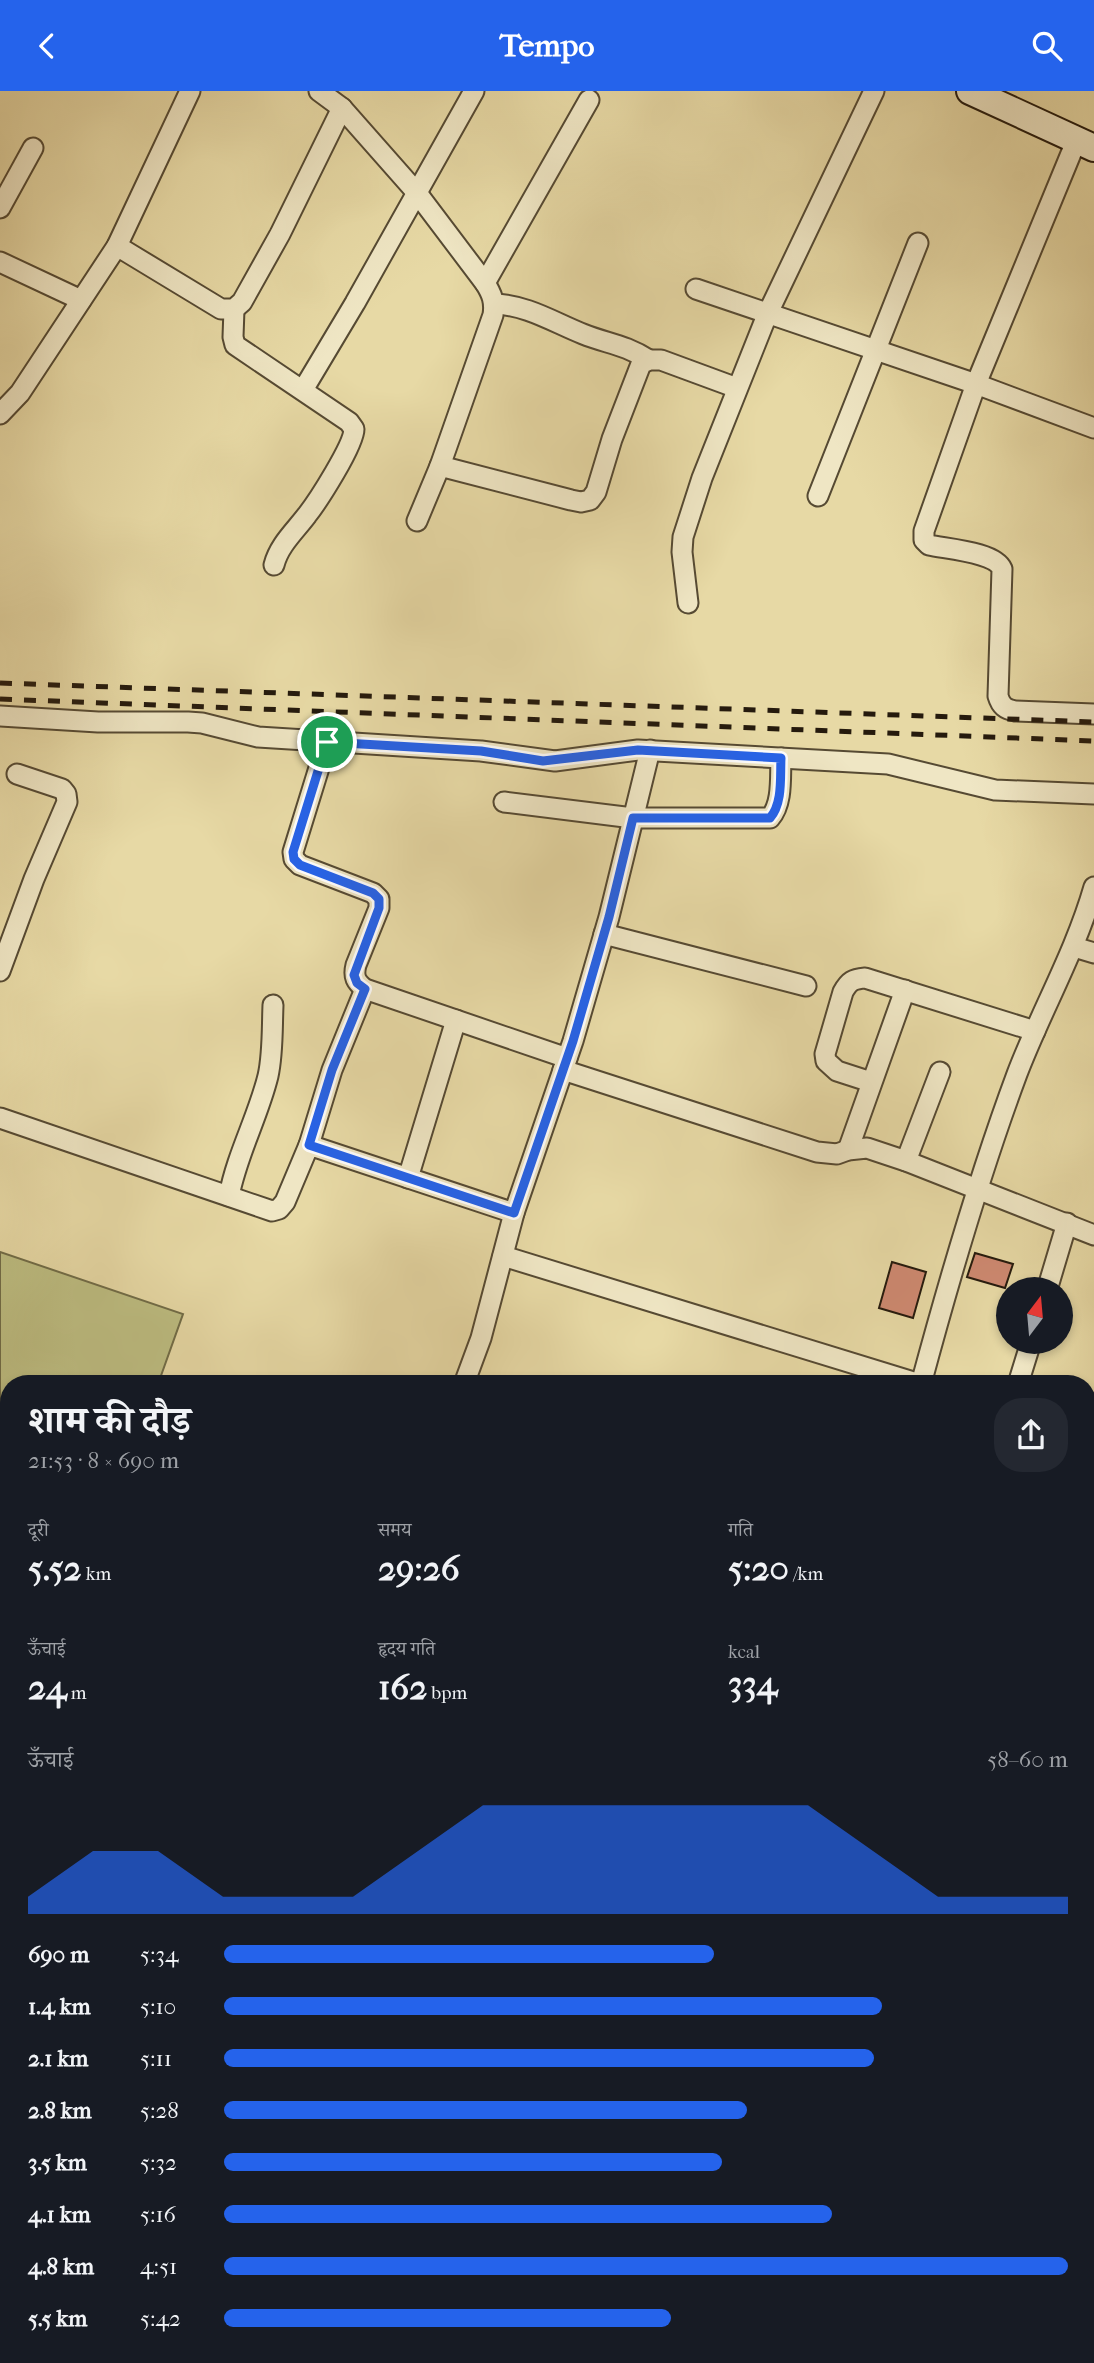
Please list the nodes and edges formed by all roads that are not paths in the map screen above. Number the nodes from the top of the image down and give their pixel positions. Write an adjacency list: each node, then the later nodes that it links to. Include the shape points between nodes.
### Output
1 (190, 91): 13 (street)
2 (319, 91): 7 (street)
3 (474, 91): 10 (street)
4 (874, 91): 20 (street)
5 (970, 91): 8 (street)
6 (589, 100): 15 (street)
7 (342, 107): 10 (street); 19 (street, via 280,234)
8 (1085, 144): 23 (street)
9 (33, 148): 11 (street)
10 (417, 193): 15 (street); 25 (street)
11 (0, 208)
12 (918, 243): 21 (street)
13 (117, 246): 17 (street); 19 (street, via 221,309)
14 (0, 262): 17 (street)
15 (485, 283): 18 (street)
16 (696, 289): 20 (street)
17 (81, 300): 26 (street, via 20,393)
18 (494, 304): 22 (street, via 515,305 628,347); 28 (street)
19 (234, 309): 25 (street, via 235,345)
20 (767, 315): 21 (street); 24 (street)
21 (874, 351): 23 (street); 29 (street)
22 (649, 360): 24 (street, via 661,360); 28 (street, via 636,373 590,500 571,500)
23 (976, 384): 27 (street); 33 (street, via 923,531 924,540 929,545 987,557 1002,569 998,696 1005,709)
24 (737, 389): 32 (street, via 683,537)
25 (303, 390): 31 (street, via 349,422 354,436 309,513 279,550)
26 (0, 414)
27 (1094, 428)
28 (440, 466): 30 (street)
29 (818, 496)
30 (417, 521)
31 (274, 565)
32 (688, 603)
33 (1094, 714)
34 (0, 716): 35 (street, via 188,722 258,737)
35 (327, 742): 36 (street, via 481,751 555,761); 48 (street, via 294,859 379,899 354,975)
36 (650, 750): 37 (street); 41 (street)
37 (781, 758): 39 (street, via 902,766 995,790); 41 (street, via 778,802 770,818)
38 (17, 774): 46 (street, via 62,789 66,802)
39 (1094, 794)
40 (503, 802): 41 (street)
41 (633, 818): 43 (street)
42 (1094, 887): 44 (street)
43 (604, 934): 47 (street); 53 (street)
44 (1074, 947): 45 (street); 52 (street)
45 (1094, 953)
46 (0, 971)
47 (806, 986)
48 (365, 989): 51 (street); 57 (street, via 332,1070)
49 (905, 990): 52 (street); 55 (street); 55 (street, via 865,978 854,979 843,992 826,1062 837,1071)
50 (273, 1005): 62 (street, via 267,1079)
51 (456, 1020): 53 (street); 60 (street)
52 (1035, 1031): 61 (street)
53 (565, 1064): 58 (street, via 817,1152); 63 (street)
54 (940, 1072): 59 (street)
55 (871, 1082): 58 (street)
56 (0, 1118): 62 (street)
57 (309, 1145): 60 (street); 62 (street, via 279,1209 272,1211)
58 (848, 1150): 59 (street, via 867,1149)
59 (906, 1161): 61 (street)
60 (408, 1178): 63 (street)
61 (976, 1189): 64 (street); 71 (street)
62 (229, 1196)
63 (514, 1213): 66 (street)
64 (1067, 1223): 65 (street); 67 (street)
65 (1094, 1234)
66 (503, 1256): 69 (street); 70 (street)
67 (1051, 1277)
68 (1027, 1355): 72 (street)
69 (467, 1375)
70 (891, 1375)
71 (923, 1375)
72 (1021, 1375)

